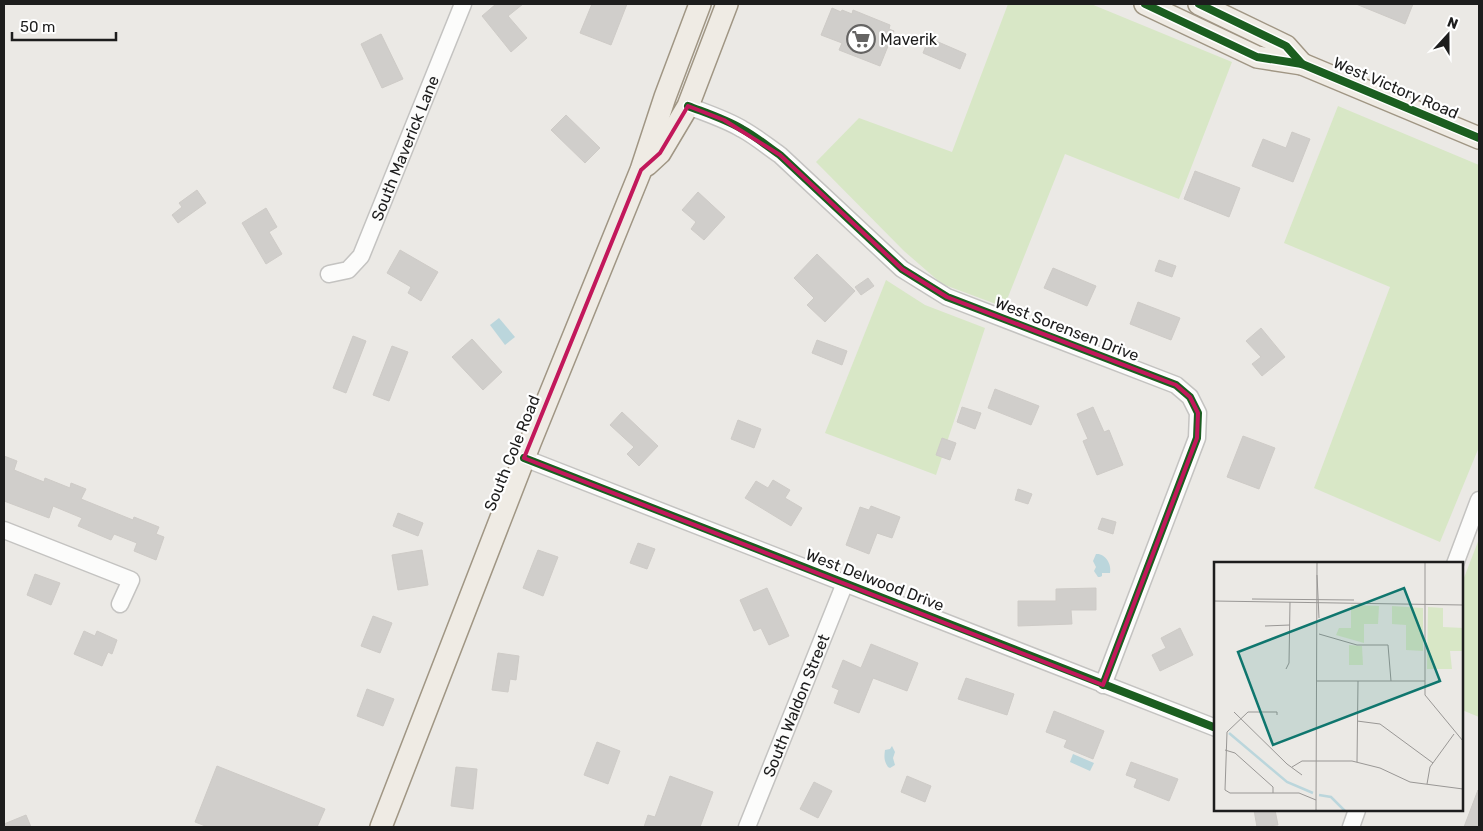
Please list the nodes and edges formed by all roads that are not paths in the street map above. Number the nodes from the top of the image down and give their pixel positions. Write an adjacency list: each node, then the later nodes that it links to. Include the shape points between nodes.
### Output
1 (463, 4): 12 (street, South Maverick Lane, via 361,256 348,270)
2 (700, 4): 7 (main road, South Cole Road)
3 (727, 4): 9 (main road, South Cole Road)
4 (1199, 4): 6 (main road, West Victory Road)
5 (1151, 7): 6 (main road, West Victory Road, via 1229,32); 8 (main road, West Victory Road, via 1257,57)
6 (1240, 23): 8 (main road, West Victory Road, via 1286,46)
7 (682, 53): 9 (main road, South Cole Road, via 679,83); 11 (main road, South Cole Road)
8 (1302, 64): 10 (main road, West Victory Road)
9 (688, 106): 11 (main road, South Cole Road, via 660,153); 19 (street, West Sorensen Drive, via 741,128 766,144 902,269 947,297 1176,385 1190,396 1198,413 1198,438)
10 (1479, 138)
11 (641, 170): 13 (main road, South Cole Road)
12 (329, 274)
13 (524, 458): 17 (street, West Delwood Drive); 22 (main road, South Cole Road)
14 (1479, 500): 16 (street)
15 (4, 530): 18 (street, via 130,580)
16 (1456, 562)
17 (845, 583): 19 (street, West Delwood Drive); 23 (street, South Waldon Street)
18 (120, 604)
19 (1103, 685): 20 (street, West Delwood Drive)
20 (1214, 727)
21 (1358, 811): 24 (street)
22 (382, 827)
23 (747, 827)
24 (1351, 827)

